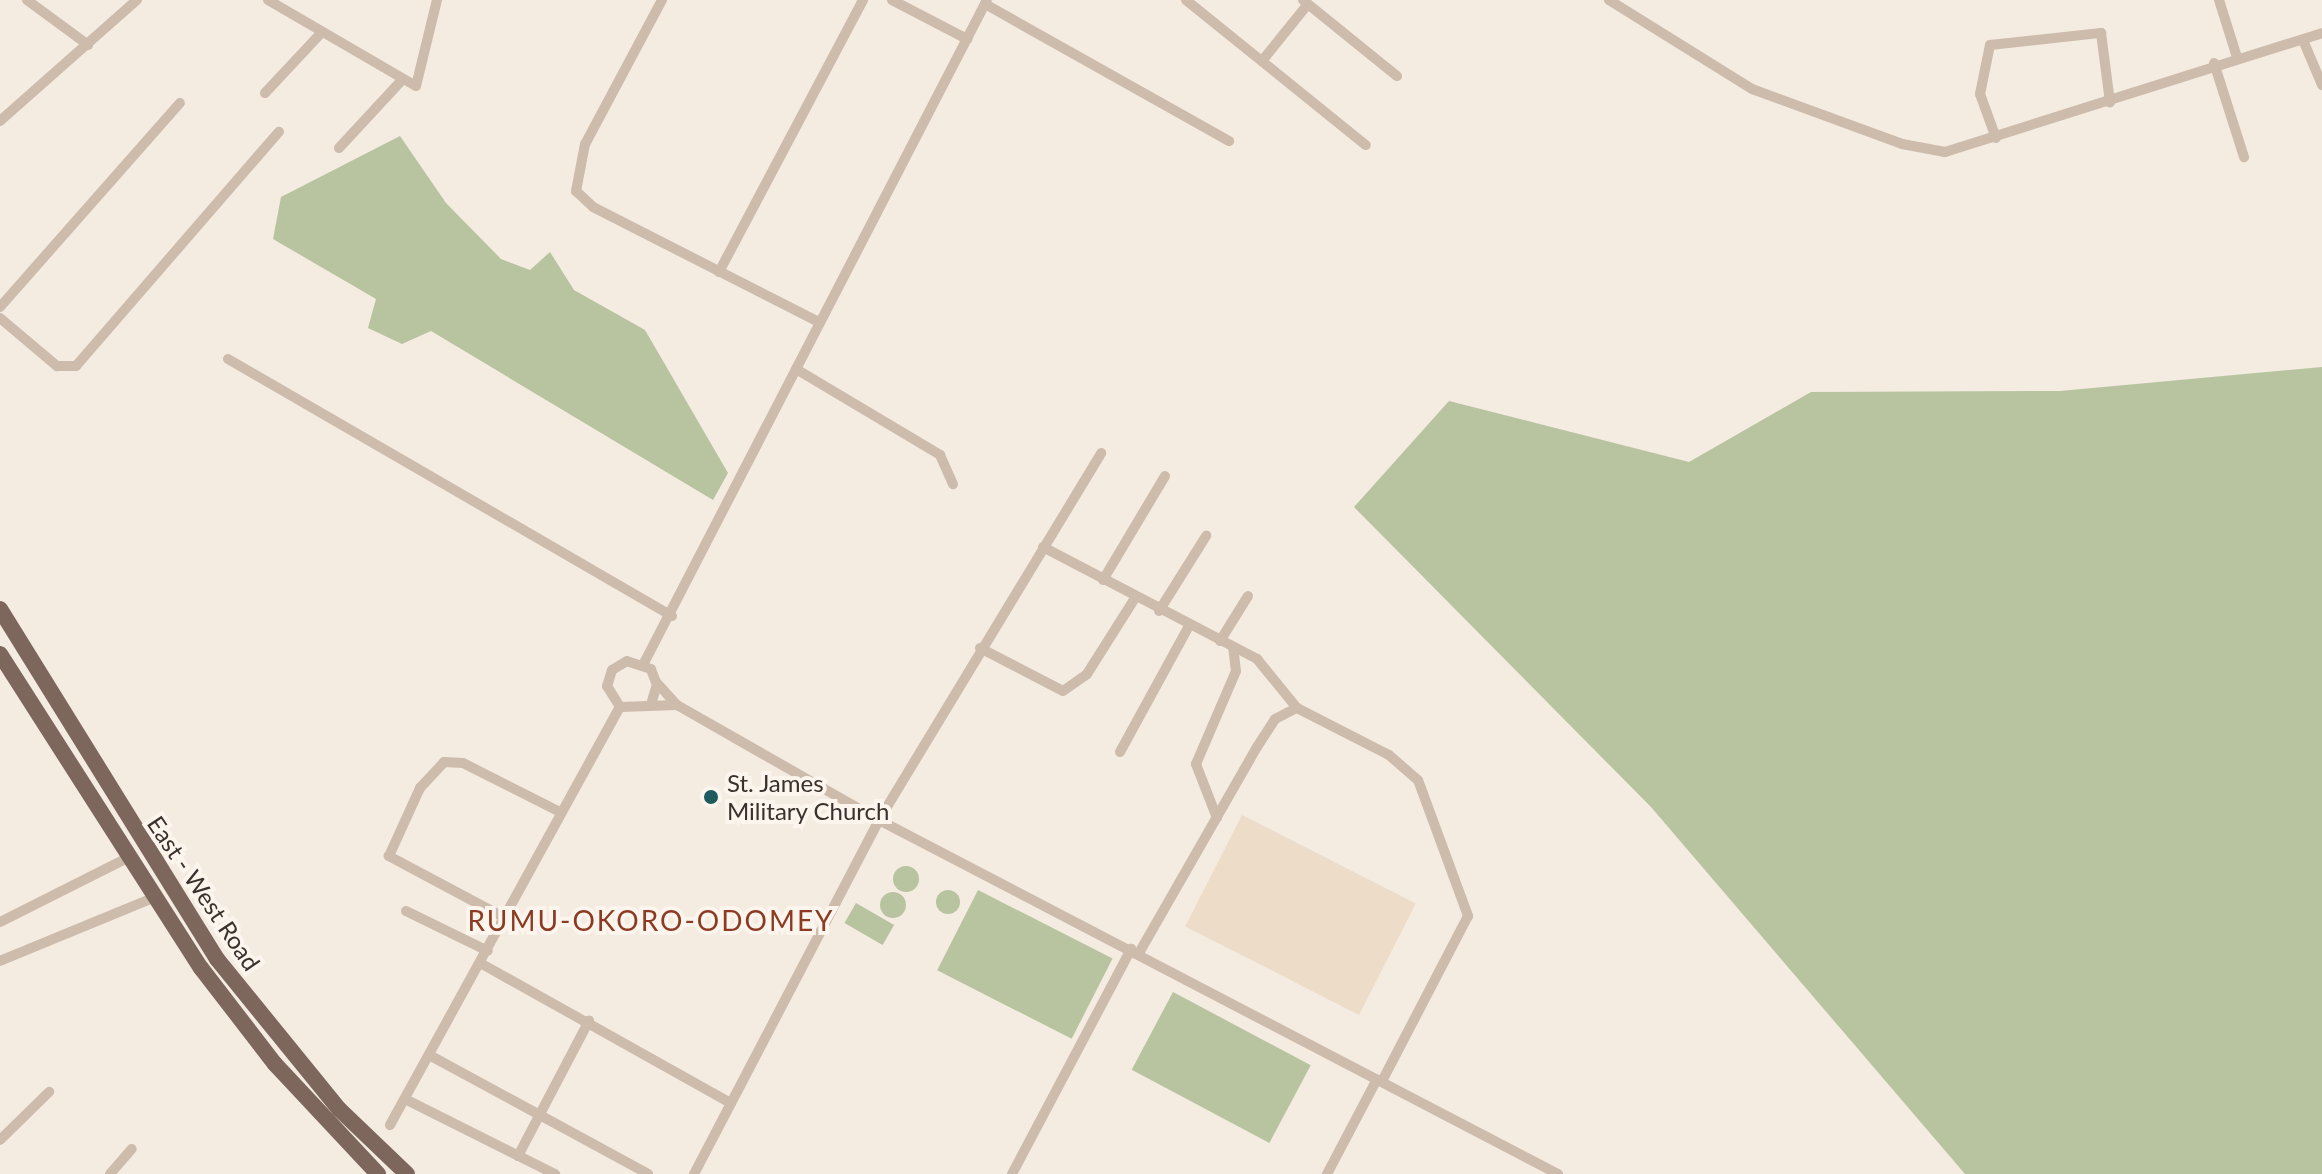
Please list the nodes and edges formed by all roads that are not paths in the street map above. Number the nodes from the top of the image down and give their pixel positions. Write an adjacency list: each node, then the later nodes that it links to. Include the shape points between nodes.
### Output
1 (27, 0): 17 (street)
2 (137, 0): 17 (street)
3 (268, 0): 13 (street)
4 (437, 0): 22 (street, via 422,81)
5 (662, 0): 34 (street, via 585,144 576,191 593,207)
6 (863, 0): 34 (street)
7 (892, 0): 15 (street)
8 (1186, 0): 19 (street)
9 (1609, 0): 29 (street, via 1702,63 1827,118 1926,151 1966,150)
10 (2219, 0): 18 (street)
11 (986, 2): 15 (street); 30 (street)
12 (1305, 2): 19 (street); 21 (street)
13 (322, 32): 22 (street); 24 (street)
14 (2322, 33): 16 (street)
15 (967, 39): 37 (street)
16 (2303, 40): 18 (street); 23 (street)
17 (88, 45): 27 (street)
18 (2237, 57): 20 (street)
19 (1262, 61): 31 (street)
20 (2214, 63): 25 (street); 33 (street)
21 (1397, 76)
22 (402, 80): 32 (street)
23 (2322, 85)
24 (265, 93)
25 (2110, 102): 29 (street); 29 (street, via 2101,33 1990,45 1980,94)
26 (180, 103): 35 (street)
27 (0, 121)
28 (279, 132): 36 (street, via 76,366 57,366)
29 (1996, 138)
30 (1229, 141)
31 (1366, 145)
32 (339, 148)
33 (2244, 157)
34 (719, 272): 37 (street)
35 (0, 307)
36 (0, 318)
37 (819, 322): 39 (street)
38 (228, 359): 50 (street)
39 (796, 369): 42 (street, via 940,455); 50 (street)
40 (1101, 453): 44 (street)
41 (1165, 476): 45 (street)
42 (953, 484)
43 (1206, 536): 49 (street)
44 (1043, 547): 45 (street); 54 (street)
45 (1103, 580): 47 (street)
46 (1248, 596): 52 (street)
47 (1135, 598): 49 (street); 54 (street, via 1087,674 1063,691)
48 (0, 609): 88 (main road, East - West Road, via 217,959 339,1109)
49 (1159, 611): 51 (street)
50 (672, 616): 56 (street)
51 (1189, 626): 52 (street); 62 (street)
52 (1220, 641): 53 (street)
53 (1233, 647): 61 (street, via 1257,659); 64 (street, via 1236,671 1196,764)
54 (980, 648): 65 (street)
55 (0, 654): 66 (main road, East - West Road)
56 (644, 663): 57 (street); 60 (street, via 627,661 608,677 609,694)
57 (657, 683): 58 (street); 59 (street)
58 (652, 701): 59 (street); 60 (street, via 637,710)
59 (677, 705): 65 (street)
60 (620, 707): 63 (street)
61 (1297, 708): 64 (street, via 1275,719); 77 (street, via 1410,769 1469,909)
62 (1120, 752)
63 (560, 812): 69 (street); 69 (street, via 463,763 444,762 420,788 389,856)
64 (1217, 818): 72 (street)
65 (879, 820): 72 (street); 80 (street)
66 (127, 858): 67 (main road, East - West Road); 70 (street)
67 (153, 898): 73 (street); 86 (main road, East - West Road, via 266,1053)
68 (406, 911): 71 (street)
69 (505, 918): 71 (street)
70 (0, 922)
71 (488, 951): 74 (street)
72 (1135, 951): 77 (street); 92 (street)
73 (0, 961)
74 (482, 964): 75 (street); 76 (street)
75 (589, 1021): 80 (street); 81 (street)
76 (431, 1056): 79 (street); 81 (street)
77 (1380, 1080): 93 (street); 94 (street)
78 (49, 1092): 83 (street)
79 (405, 1099): 82 (street); 85 (street)
80 (731, 1103): 91 (street)
81 (540, 1114): 85 (street); 90 (street)
82 (390, 1125)
83 (0, 1140)
84 (132, 1149): 87 (street)
85 (518, 1156): 89 (street)
86 (371, 1172)
87 (110, 1174)
88 (407, 1174)
89 (555, 1174)
90 (648, 1174)
91 (694, 1174)
92 (1012, 1174)
93 (1327, 1174)
94 (1558, 1174)

